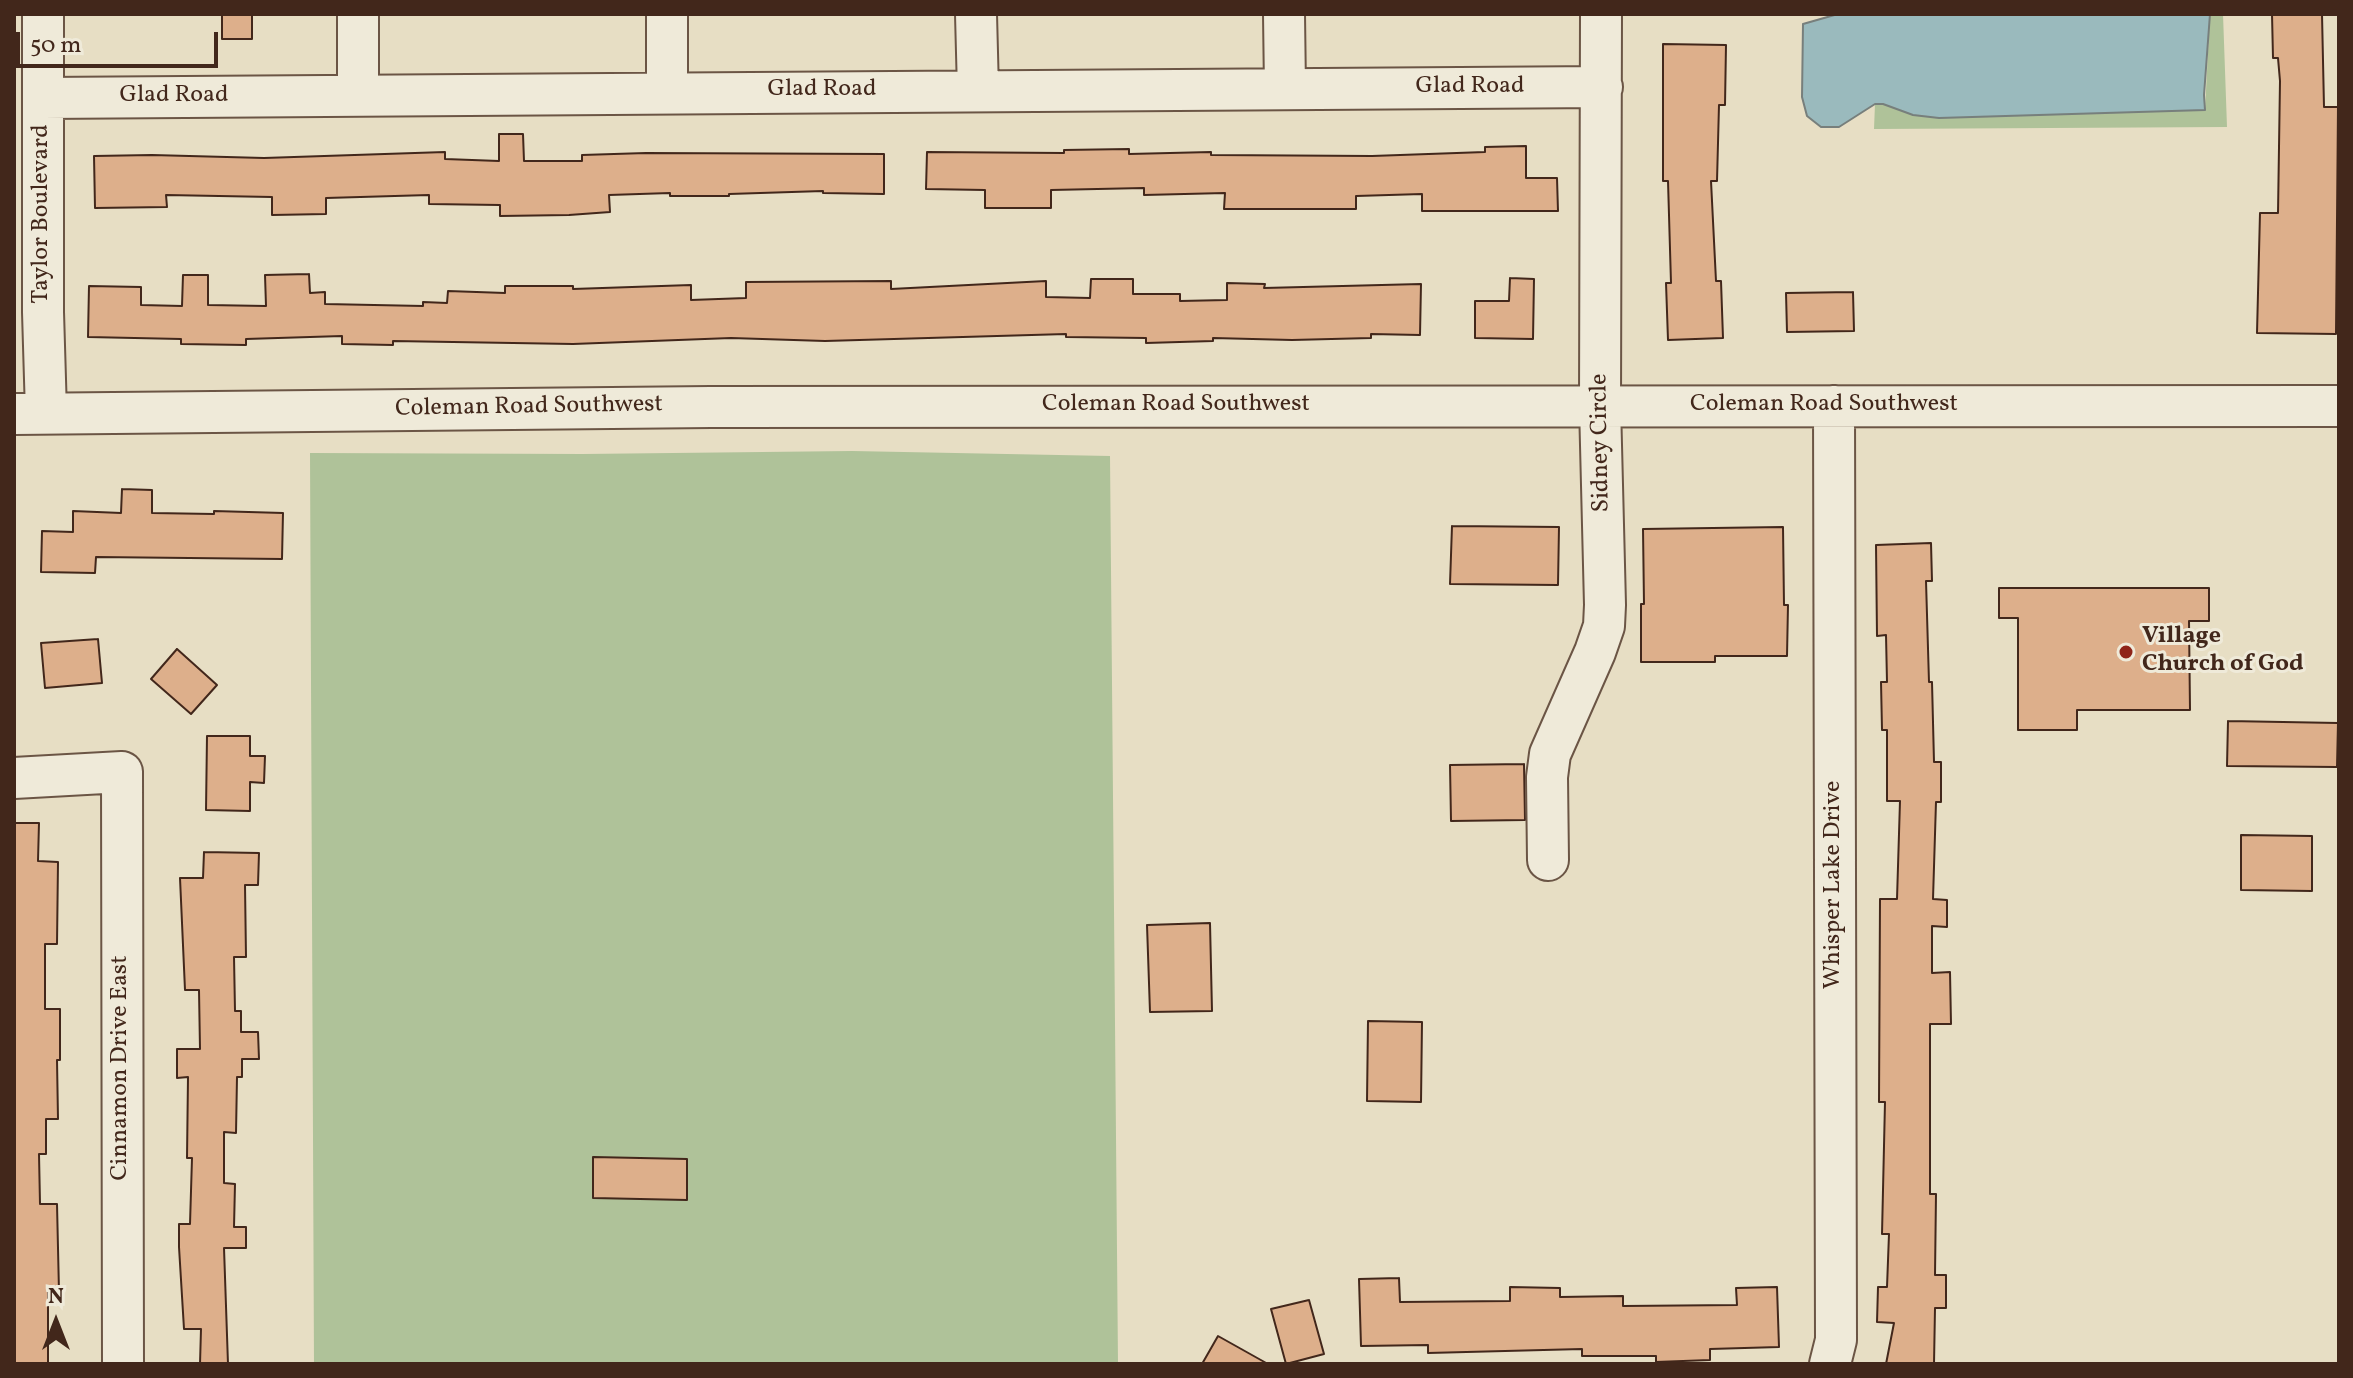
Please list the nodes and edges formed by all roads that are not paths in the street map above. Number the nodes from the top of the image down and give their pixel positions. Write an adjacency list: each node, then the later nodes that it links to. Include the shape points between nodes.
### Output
1 (43, 14): 12 (street, Taylor Boulevard)
2 (358, 14): 11 (street)
3 (667, 14): 10 (street)
4 (976, 14): 9 (street)
5 (1284, 14): 8 (street)
6 (1601, 14): 7 (street, Sidney Circle)
7 (1602, 87): 8 (street, Glad Road); 13 (street, Sidney Circle)
8 (1285, 89): 9 (street, Glad Road)
9 (978, 91): 10 (street, Glad Road)
10 (667, 92): 11 (street, Glad Road)
11 (358, 95): 12 (street, Glad Road)
12 (43, 98): 16 (street, Taylor Boulevard, via 43,312)
13 (1600, 405): 14 (street, Coleman Road Southwest); 16 (street, Coleman Road Southwest); 18 (street, Sidney Circle, via 1604,626 1550,754)
14 (1834, 406): 15 (street, Coleman Road Southwest); 20 (street, Whisper Lake Drive, via 1836,1340)
15 (2339, 406)
16 (30, 414)
17 (14, 778): 19 (street, Cinnamon Drive East, via 122,772)
18 (1548, 860)
19 (123, 1364)
20 (1830, 1364)

